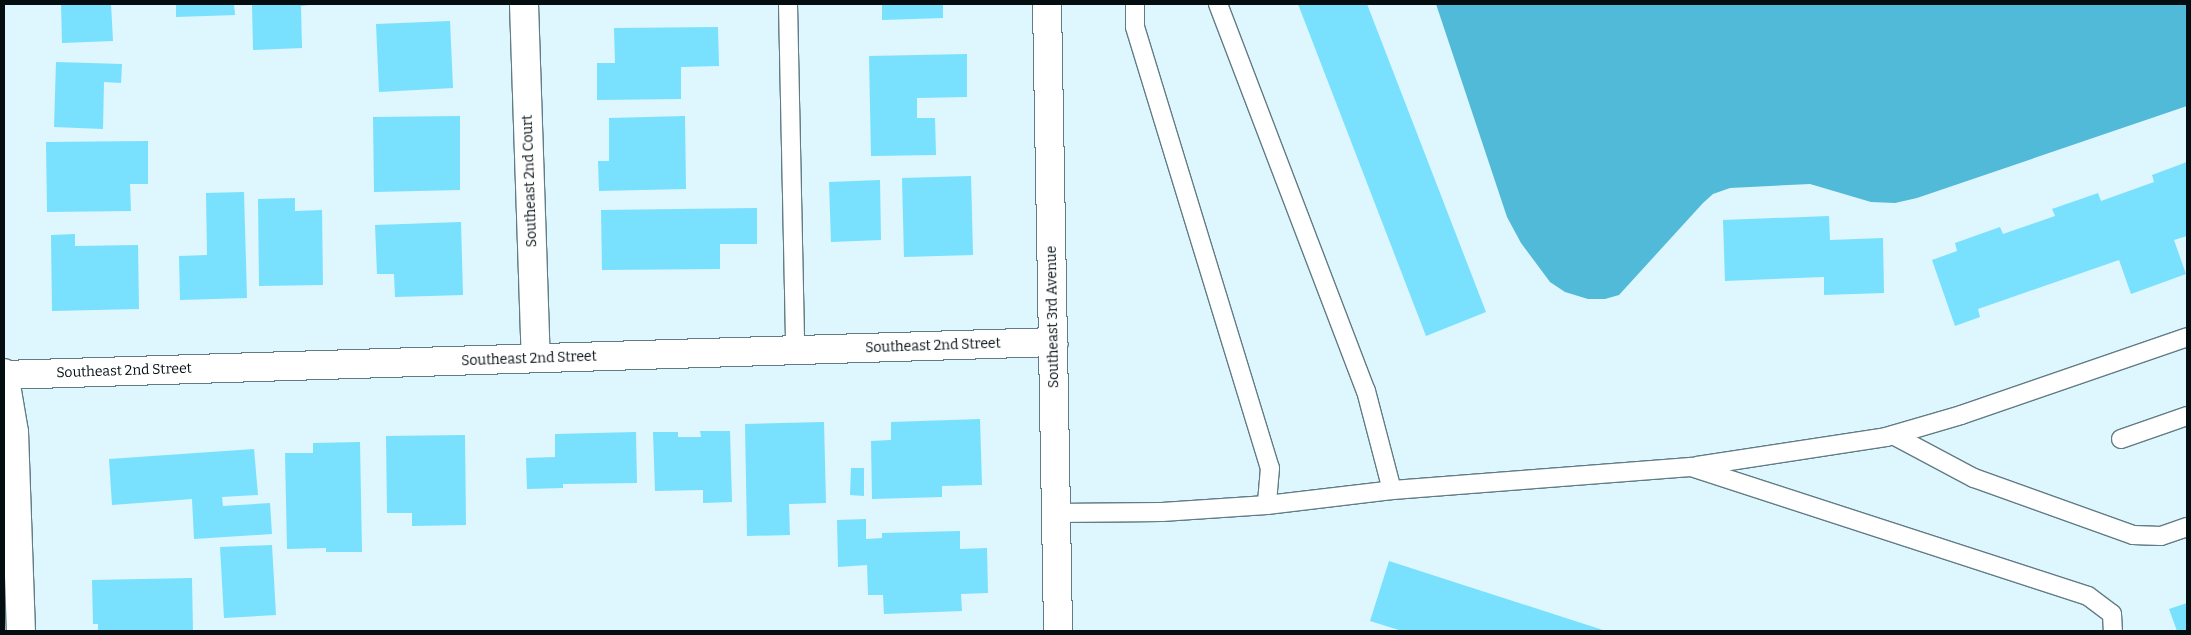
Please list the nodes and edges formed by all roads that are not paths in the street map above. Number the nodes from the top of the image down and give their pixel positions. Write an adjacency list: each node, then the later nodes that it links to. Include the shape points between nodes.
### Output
1 (524, 4): 9 (street, Southeast 2nd Court)
2 (788, 4): 8 (lane)
3 (1047, 4): 7 (street, Southeast 3rd Avenue)
4 (1135, 4): 16 (lane, via 1135,27 1270,468)
5 (1218, 4): 15 (lane, via 1366,391)
6 (2187, 337): 12 (lane)
7 (1054, 342): 8 (street, Southeast 2nd Street); 17 (street, Southeast 3rd Avenue)
8 (795, 350): 9 (street, Southeast 2nd Street)
9 (536, 358): 10 (street, Southeast 2nd Street)
10 (4, 374): 19 (street, via 14,432)
11 (2187, 416): 13 (lane)
12 (1894, 435): 14 (lane); 18 (lane, via 1974,478 2133,535 2161,536)
13 (2121, 438)
14 (1691, 467): 15 (lane); 22 (lane, via 2088,596 2112,614)
15 (1392, 490): 16 (lane)
16 (1267, 505): 17 (lane, via 1162,512)
17 (1056, 513): 21 (street, Southeast 3rd Avenue)
18 (2187, 527)
19 (12, 590): 20 (street)
20 (21, 631)
21 (1058, 631)
22 (2113, 631)

